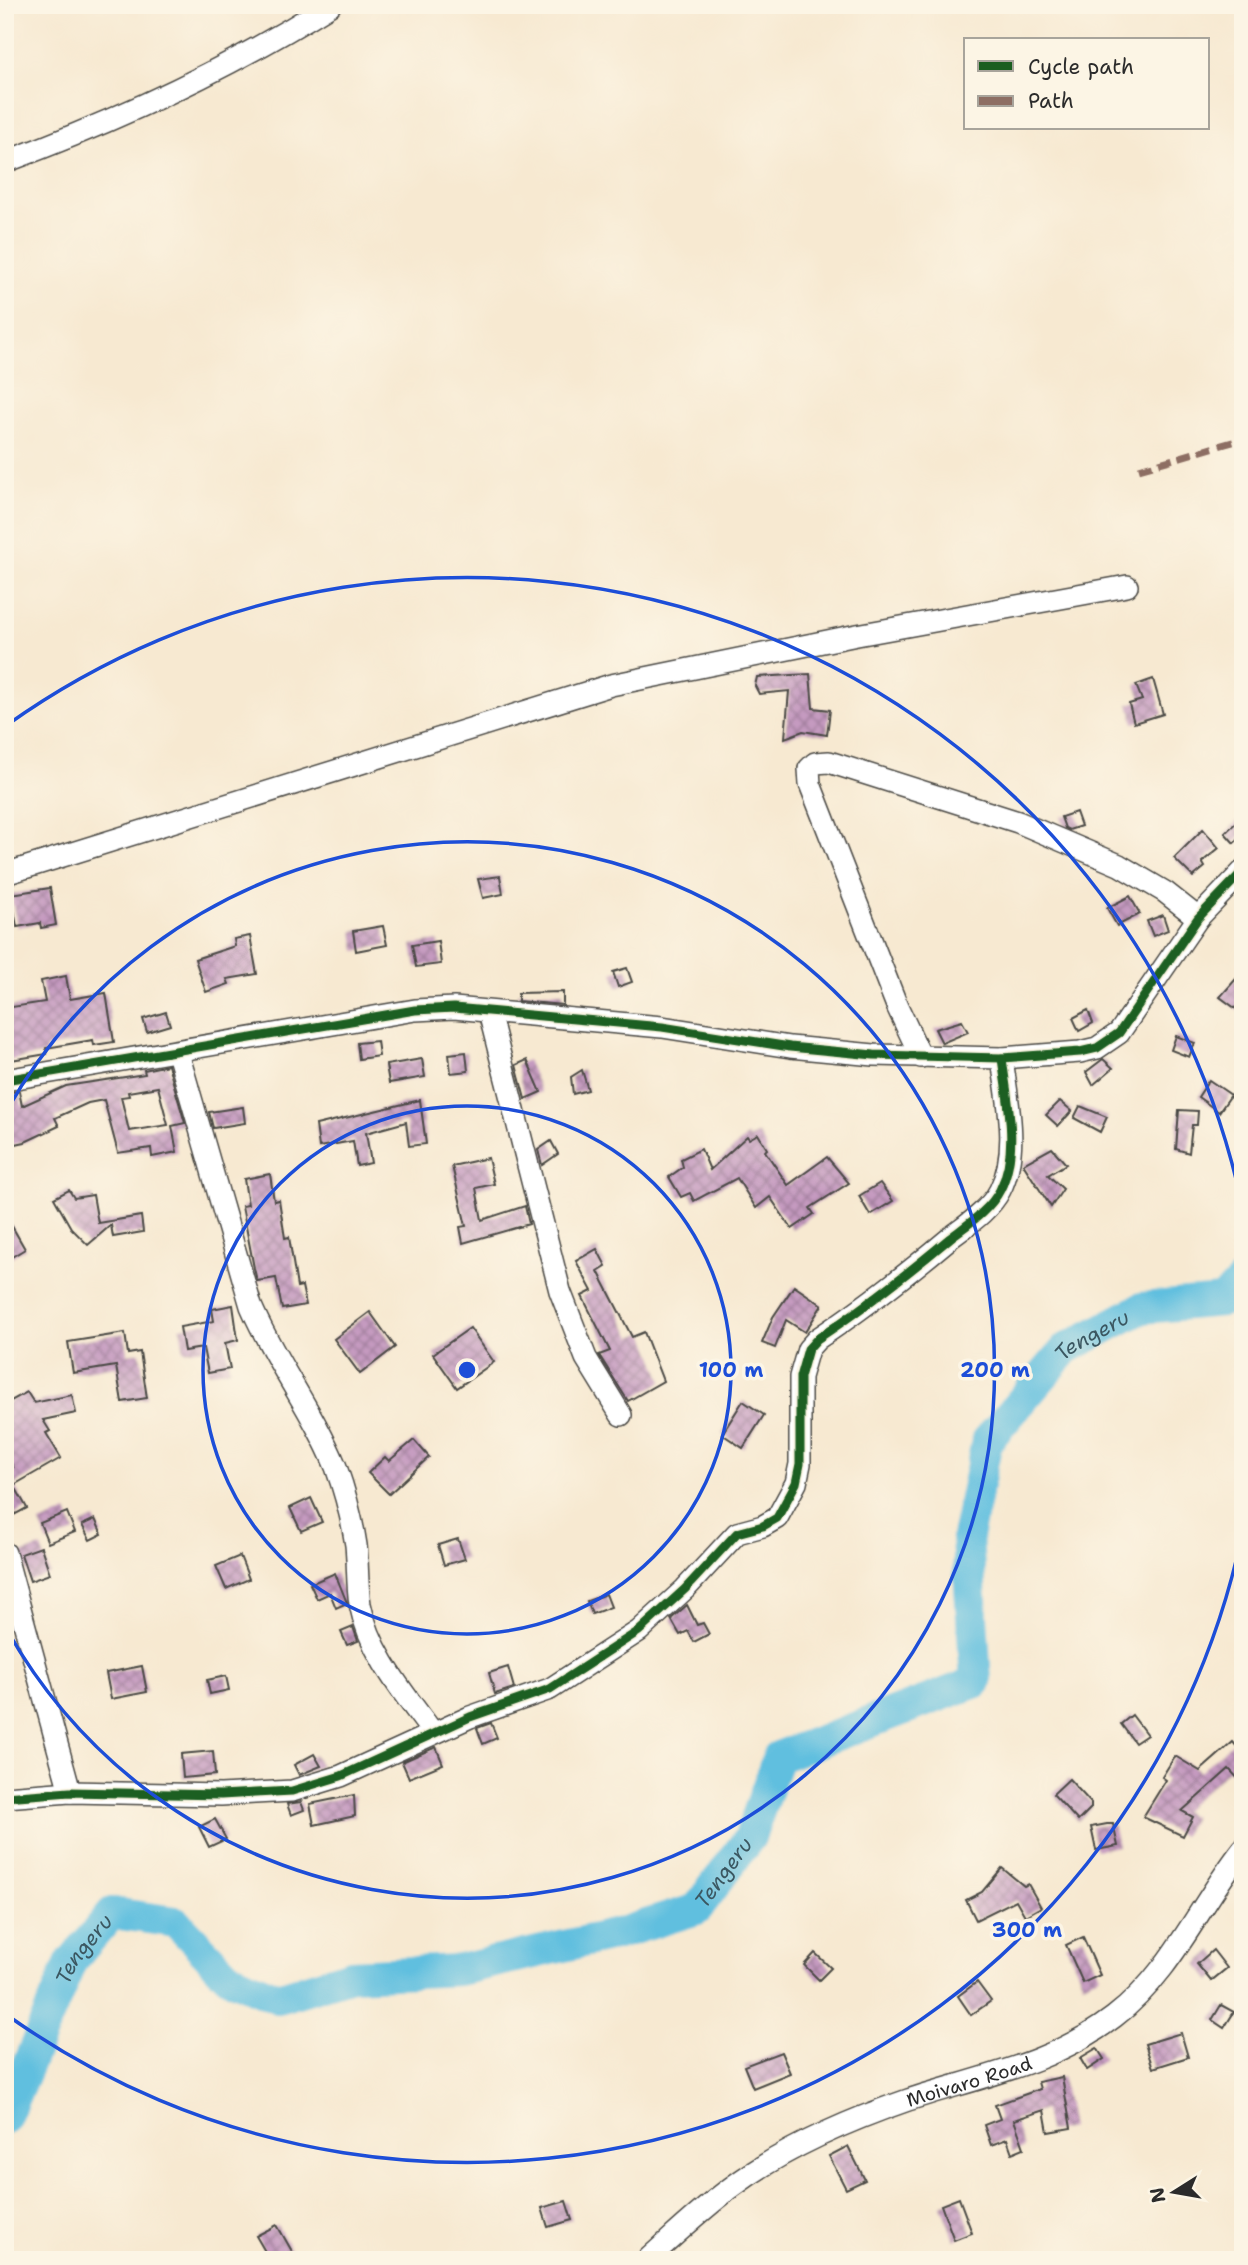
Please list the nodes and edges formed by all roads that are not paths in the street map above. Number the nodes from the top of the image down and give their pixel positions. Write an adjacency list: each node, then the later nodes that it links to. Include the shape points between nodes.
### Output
1 (330, 5): 2 (street, via 176,90)
2 (5, 162)
3 (1127, 586): 5 (street, via 611,685)
4 (1243, 871): 6 (street)
5 (5, 874)
6 (1198, 918): 9 (street, via 1119,865 1063,840 868,773 816,763 809,769 810,784); 10 (street, via 1132,1017 1108,1042 1080,1052)
7 (489, 1012): 8 (street, via 415,1010); 9 (street, via 662,1027 790,1047); 12 (street, via 559,1291 586,1358)
8 (178, 1053): 11 (street); 14 (street, via 251,1306 343,1488 366,1626 384,1666)
9 (921, 1057): 10 (street)
10 (1002, 1058): 14 (street, via 1010,1131 1000,1192 894,1285 808,1349 800,1377 800,1464 796,1483 777,1518 737,1533 664,1609 605,1656 550,1689)
11 (5, 1080)
12 (621, 1415)
13 (7, 1565): 15 (street)
14 (433, 1733): 15 (street, via 341,1776 292,1791 221,1795)
15 (70, 1792): 16 (street)
16 (5, 1797)
17 (1243, 1849): 18 (street, Moivaro Road, via 1169,1960 1115,2017 1047,2056 898,2104 795,2147 733,2186)
18 (647, 2260)

